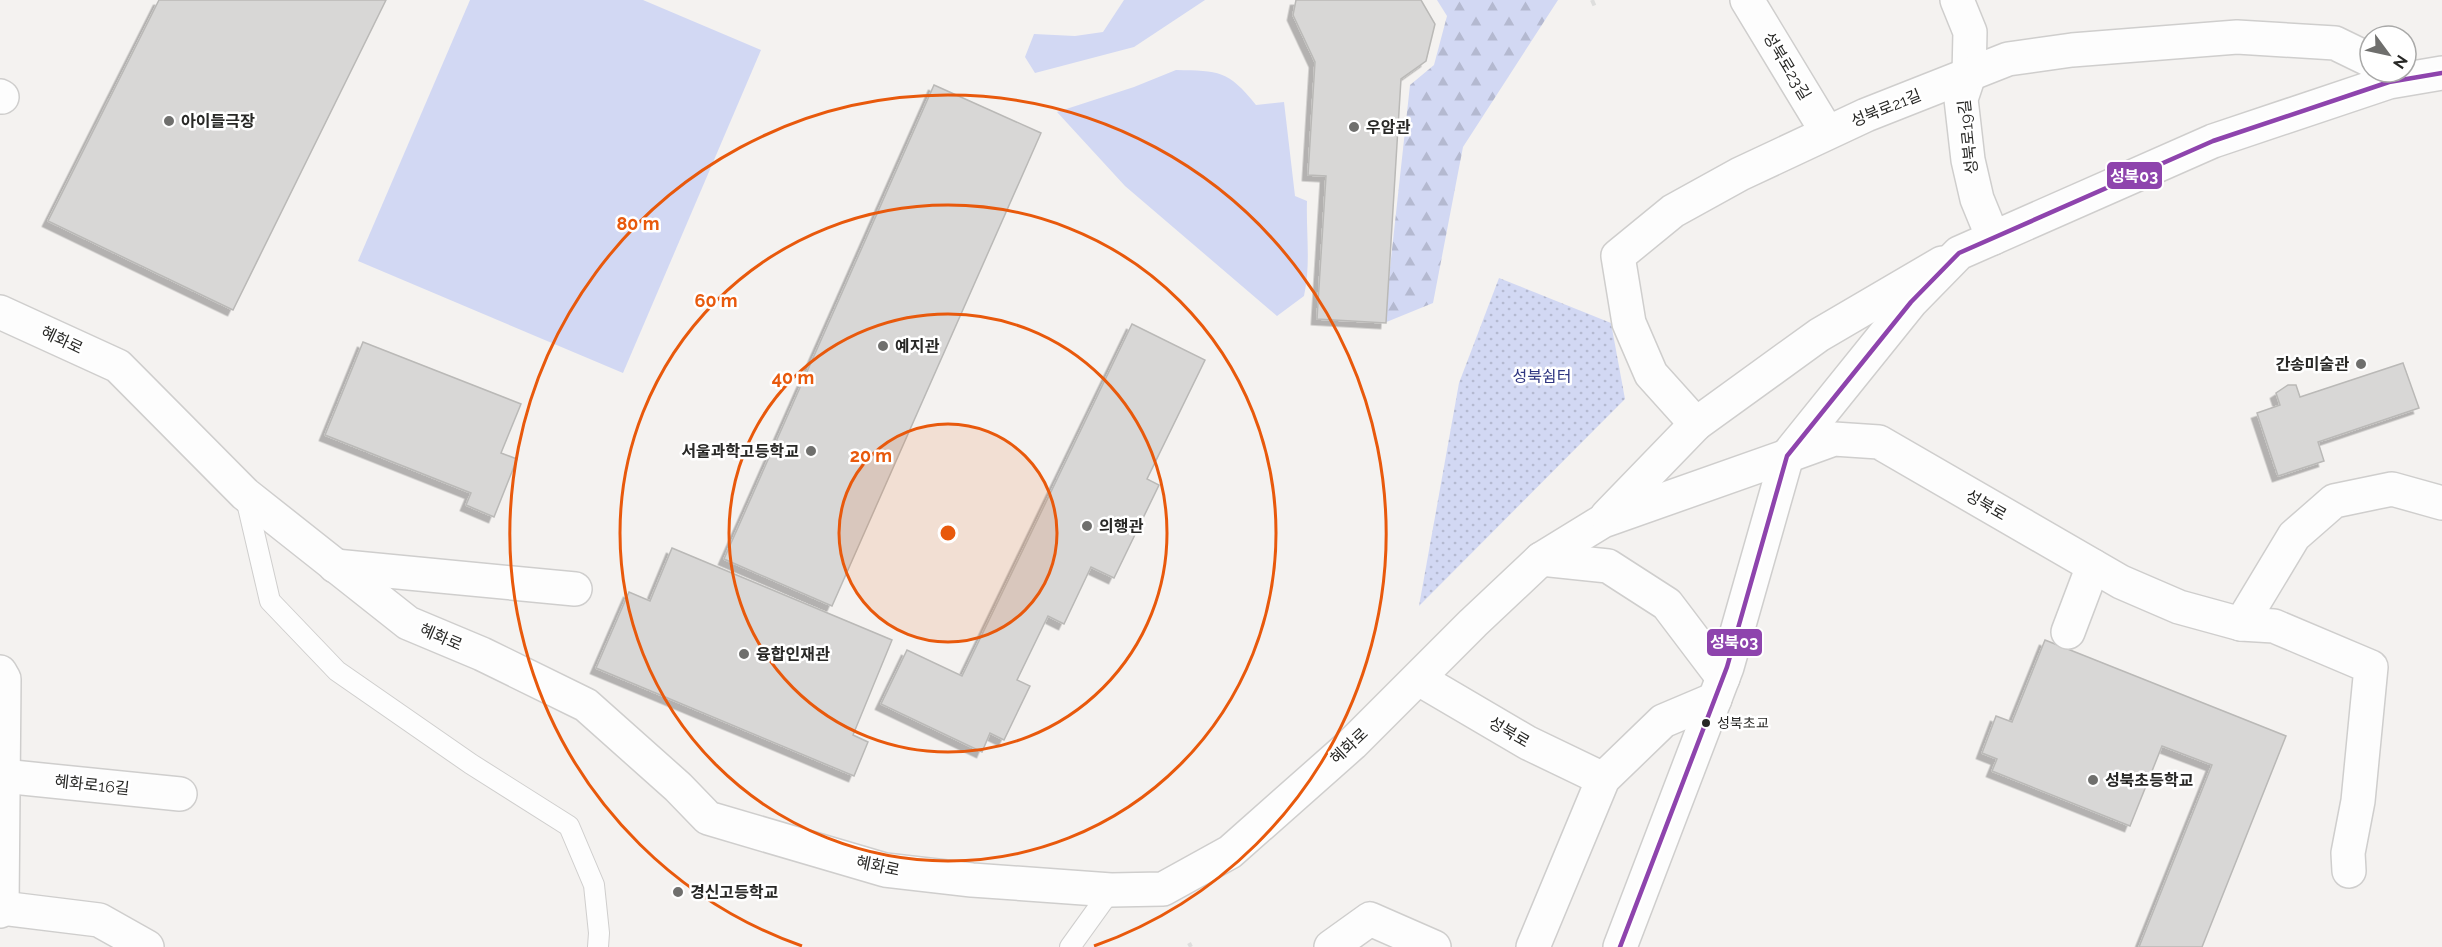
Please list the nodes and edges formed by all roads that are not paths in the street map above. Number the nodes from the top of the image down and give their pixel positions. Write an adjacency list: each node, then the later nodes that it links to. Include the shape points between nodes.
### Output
1 (1747, 0): 8 (street, 성북로23길)
2 (1957, 0): 5 (street, 성북로19길, via 1970,32)
3 (2358, 54): 5 (street, 성북로21길, via 2335,43 2237,37 2008,59)
4 (2442, 73): 6 (street)
5 (1969, 75): 8 (street, 성북로21길); 9 (street, 성북로19길, via 1961,99 1968,160 1977,199)
6 (2418, 75)
7 (2383, 84): 9 (street, via 2213,141)
8 (1827, 132): 12 (street, 성북로21길, via 1673,211 1618,256 1629,322 1651,374)
9 (1993, 238): 10 (street)
10 (1959, 253): 12 (street, via 1819,335); 13 (street, via 1911,302)
11 (0, 312): 14 (street, 혜화로, via 118,366)
12 (1696, 424): 16 (street)
13 (1787, 456): 16 (street, 혜화로); 19 (street, 성북로, via 1834,439 1879,442); 25 (street)
14 (245, 494): 18 (street, 혜화로); 33 (lane, via 270,602 337,671 569,826 594,885)
15 (2442, 503): 21 (street, via 2392,489 2334,501 2294,536)
16 (1603, 521): 17 (street, 혜화로)
17 (1541, 560): 24 (street, 혜화로); 25 (street, via 1608,566 1667,604)
18 (335, 566): 20 (street); 30 (street, 혜화로, via 408,623 586,705 708,818 885,870)
19 (2093, 566): 21 (street, 성북로, via 2179,607); 22 (street)
20 (575, 589)
21 (2241, 624): 29 (street, 성북로, via 2274,626 2371,667)
22 (2068, 632)
23 (0, 672): 26 (street, via 4,678)
24 (1419, 679): 27 (street, 성북로, via 1528,744); 30 (street, 혜화로, via 1230,852 1162,889)
25 (1719, 688): 27 (street, via 1663,721); 38 (street)
26 (3, 776): 28 (street, 혜화로16길); 31 (street)
27 (1603, 779): 37 (street)
28 (180, 795)
29 (2349, 871)
30 (1111, 890): 34 (lane)
31 (1, 910): 32 (street, via 99,920)
32 (147, 947)
33 (598, 947)
34 (1070, 947)
35 (1331, 947): 36 (street, via 1370,919)
36 (1434, 947)
37 (1533, 947)
38 (1620, 947)

